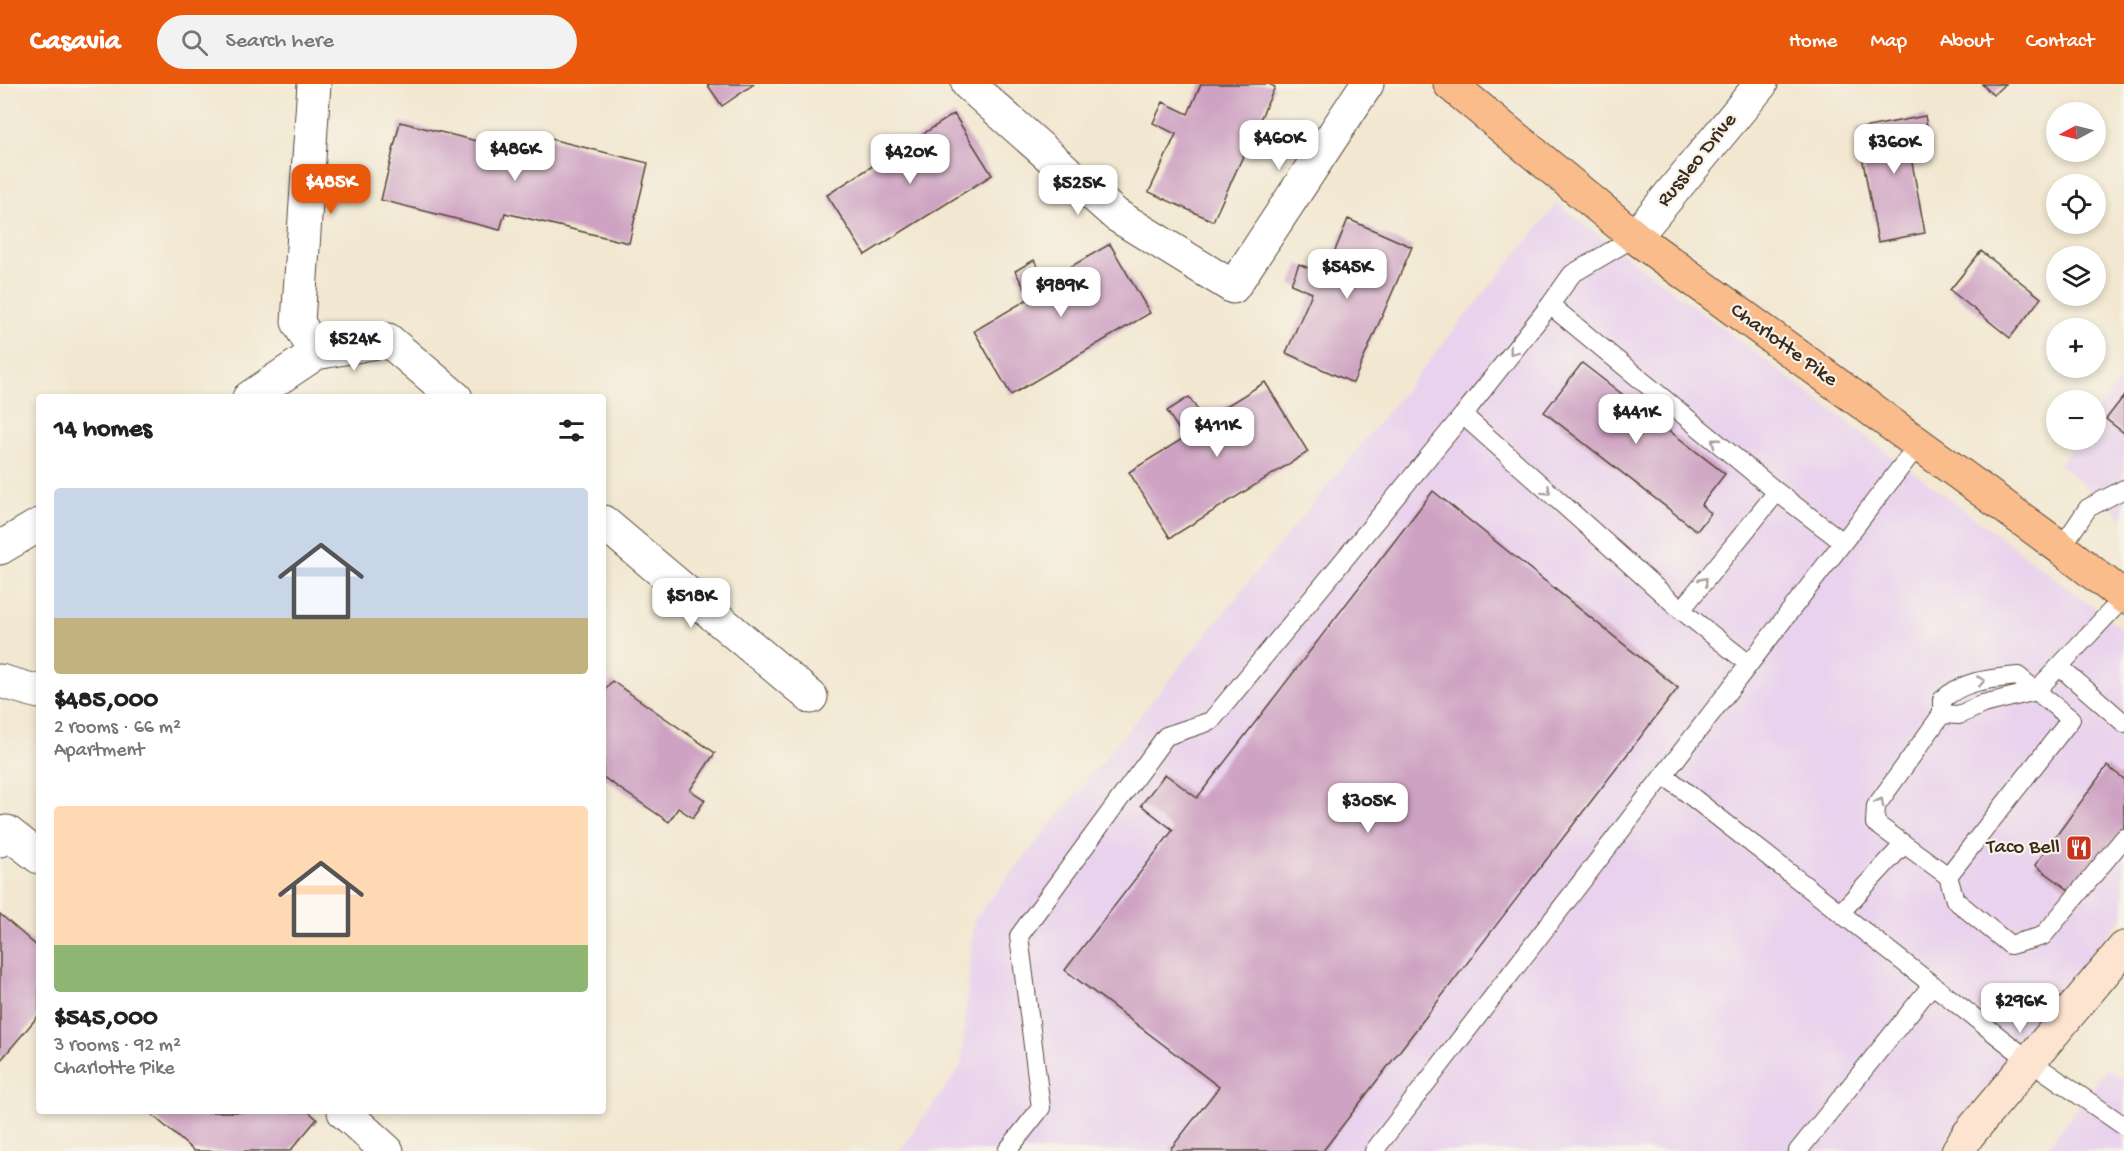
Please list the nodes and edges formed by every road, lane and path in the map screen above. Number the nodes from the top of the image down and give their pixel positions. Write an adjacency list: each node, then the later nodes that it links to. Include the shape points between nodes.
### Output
1 (314, 84): 8 (street, via 298,322)
2 (968, 84): 3 (street, via 1116,215 1233,287)
3 (1367, 84)
4 (1450, 84): 6 (main road, Charlotte Pike)
5 (1761, 84): 6 (street, Russleo Drive)
6 (1635, 237): 7 (lane, via 1572,274); 12 (main road, Charlotte Pike)
7 (1550, 305): 11 (lane, one-way to 11); 14 (lane, one-way to 7)
8 (316, 353): 9 (street); 10 (street, via 388,340)
9 (255, 394)
10 (451, 394)
11 (1463, 415): 21 (lane, one-way to 21); 43 (lane, via 1211,721 1166,736 1019,936 1041,1108)
12 (1918, 445): 17 (lane); 19 (main road, Charlotte Pike)
13 (2124, 489): 19 (lane, via 2088,508)
14 (1777, 492): 17 (lane); 21 (lane, one-way to 14)
15 (606, 525): 27 (street)
16 (36, 527): 18 (street)
17 (1843, 542): 22 (lane)
18 (0, 548)
19 (2061, 548): 20 (main road, Charlotte Pike)
20 (2124, 597): 23 (lane)
21 (1681, 610): 22 (lane)
22 (1749, 664): 30 (lane)
23 (2060, 667): 26 (lane); 29 (lane)
24 (0, 681): 25 (street)
25 (36, 691)
26 (2036, 692): 28 (lane, via 1983,704 1959,715); 28 (lane, one-way to 26, via 1942,700 1950,693 1983,679 2018,676); 35 (lane, via 2072,719)
27 (811, 697)
28 (1942, 714): 33 (lane, one-way to 28, via 1875,823 1876,806)
29 (2124, 723)
30 (1664, 775): 36 (lane); 44 (lane)
31 (2124, 838): 35 (lane, via 2043,936 2010,945 1955,900)
32 (0, 840): 34 (street, via 7,832)
33 (1904, 844): 35 (lane); 36 (lane)
34 (36, 855)
35 (1948, 876)
36 (1839, 913): 38 (lane)
37 (2124, 948): 39 (street)
38 (1932, 985): 39 (lane); 45 (lane)
39 (2030, 1061): 41 (lane); 46 (street)
40 (346, 1114): 42 (street)
41 (2124, 1126)
42 (387, 1151)
43 (1007, 1151)
44 (1374, 1151)
45 (1798, 1151)
46 (1958, 1151)

